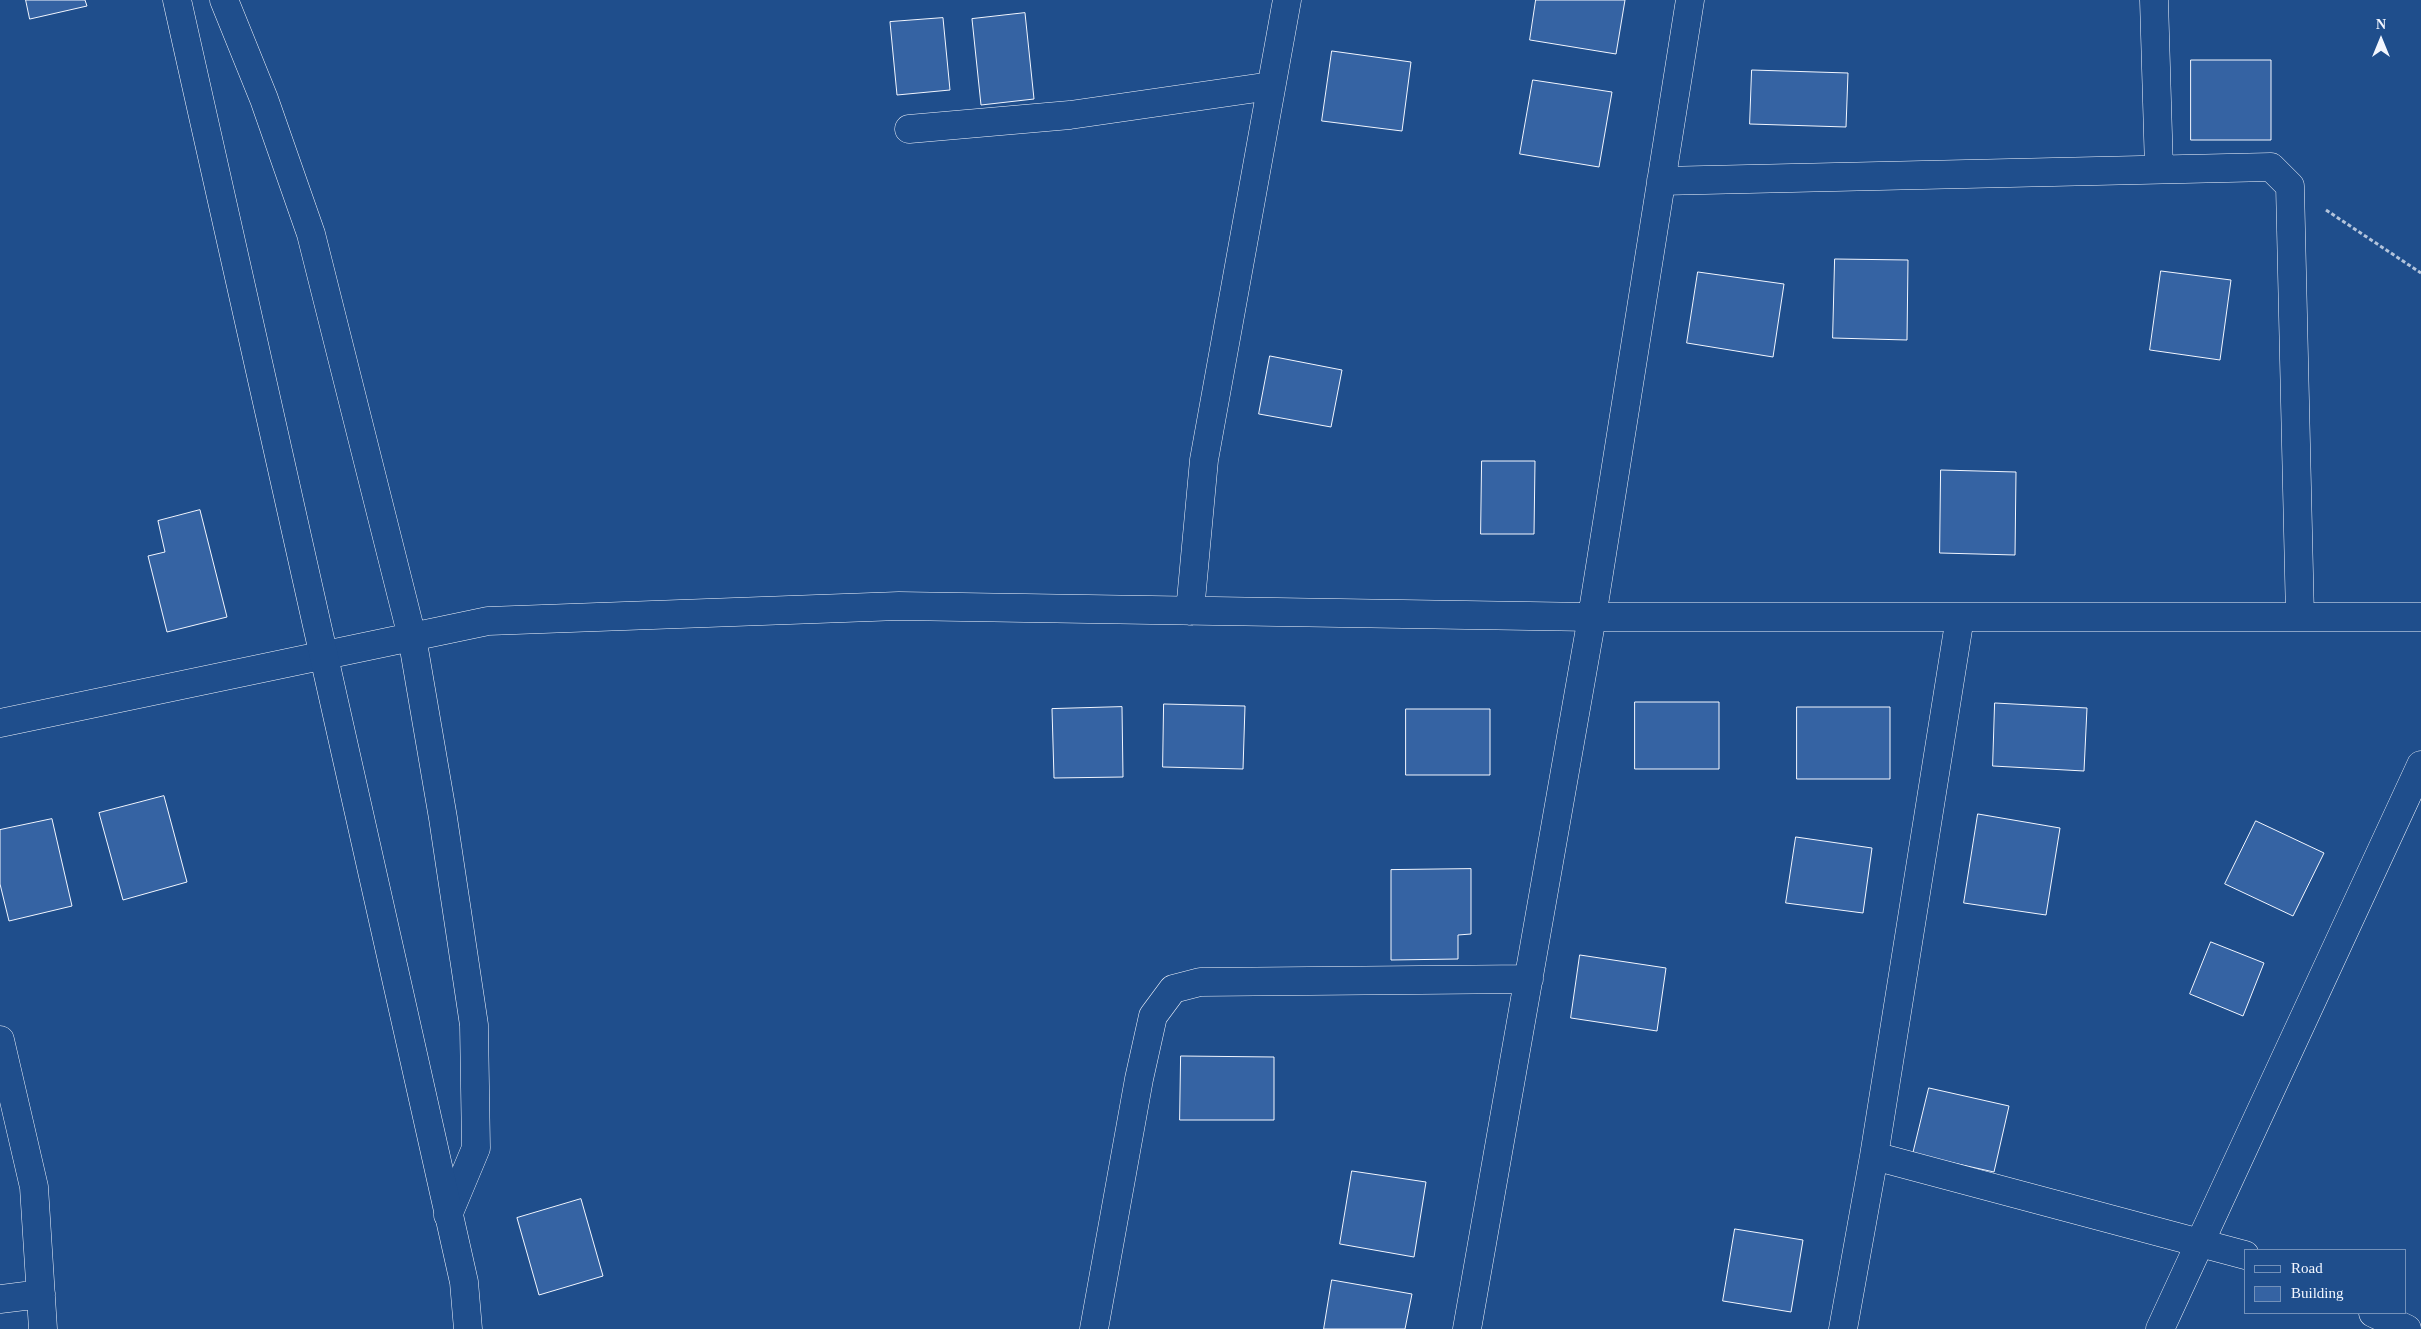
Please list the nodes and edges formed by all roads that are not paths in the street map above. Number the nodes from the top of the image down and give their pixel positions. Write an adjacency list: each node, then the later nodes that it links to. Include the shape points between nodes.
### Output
1 (176, 0): 16 (street)
2 (224, 0): 15 (street, via 264,99 311,234)
3 (1287, 0): 6 (street)
4 (1690, 0): 9 (street)
5 (2154, 0): 8 (street)
6 (1271, 86): 7 (street, via 1070,115); 10 (street, via 1204,460)
7 (909, 129)
8 (2159, 169): 9 (street); 13 (street, via 2271,167 2290,186)
9 (1661, 181): 11 (street)
10 (1190, 610): 11 (street); 15 (street, via 899,606 488,621)
11 (1592, 617): 12 (street); 19 (street)
12 (1960, 617): 13 (street); 21 (street)
13 (2300, 617): 14 (street)
14 (2421, 617)
15 (412, 637): 16 (street); 22 (street, via 474,1025 476,1148)
16 (323, 656): 17 (street); 22 (street)
17 (0, 723)
18 (2421, 766): 23 (street)
19 (1529, 980): 30 (street, via 1200,982 1173,989 1153,1016); 31 (street)
20 (0, 1040): 25 (street, via 34,1187)
21 (1874, 1156): 23 (street); 32 (street)
22 (448, 1215): 29 (street, via 464,1282)
23 (2199, 1244): 24 (street); 33 (street)
24 (2244, 1256)
25 (41, 1294): 26 (street); 28 (street)
26 (0, 1299)
27 (2375, 1314): 34 (street)
28 (43, 1329)
29 (468, 1329)
30 (1094, 1329)
31 (1467, 1329)
32 (1843, 1329)
33 (2160, 1329)
34 (2406, 1329)

